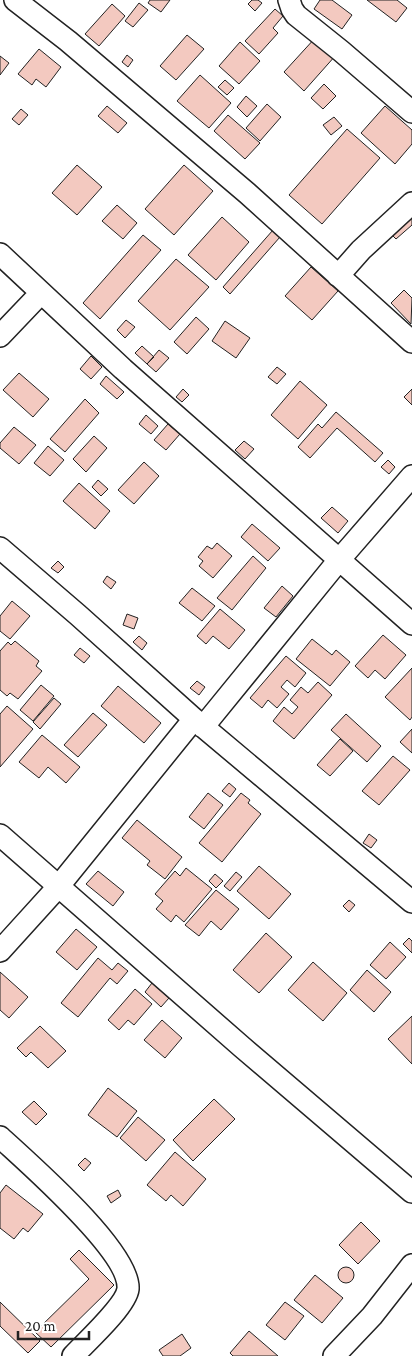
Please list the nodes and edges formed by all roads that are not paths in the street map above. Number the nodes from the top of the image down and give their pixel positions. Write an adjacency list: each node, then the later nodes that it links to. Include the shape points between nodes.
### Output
1 (15, 0): 6 (street, via 247,193)
2 (289, 0): 3 (street, via 296,15)
3 (412, 112)
4 (412, 203): 6 (street)
5 (0, 254): 7 (street)
6 (338, 276): 9 (street)
7 (41, 293): 8 (street); 12 (street)
8 (0, 336)
9 (412, 342)
10 (412, 476): 12 (street)
11 (0, 548): 14 (street)
12 (339, 560): 13 (street); 14 (street)
13 (412, 624)
14 (198, 723): 16 (street); 17 (street)
15 (0, 835): 16 (street)
16 (58, 887): 18 (street); 20 (street)
17 (412, 902)
18 (0, 950)
19 (0, 1137): 22 (street, via 93,1228 125,1273 128,1290 121,1303)
20 (412, 1192)
21 (412, 1265): 23 (street, via 372,1316)
22 (72, 1356)
23 (334, 1356)

